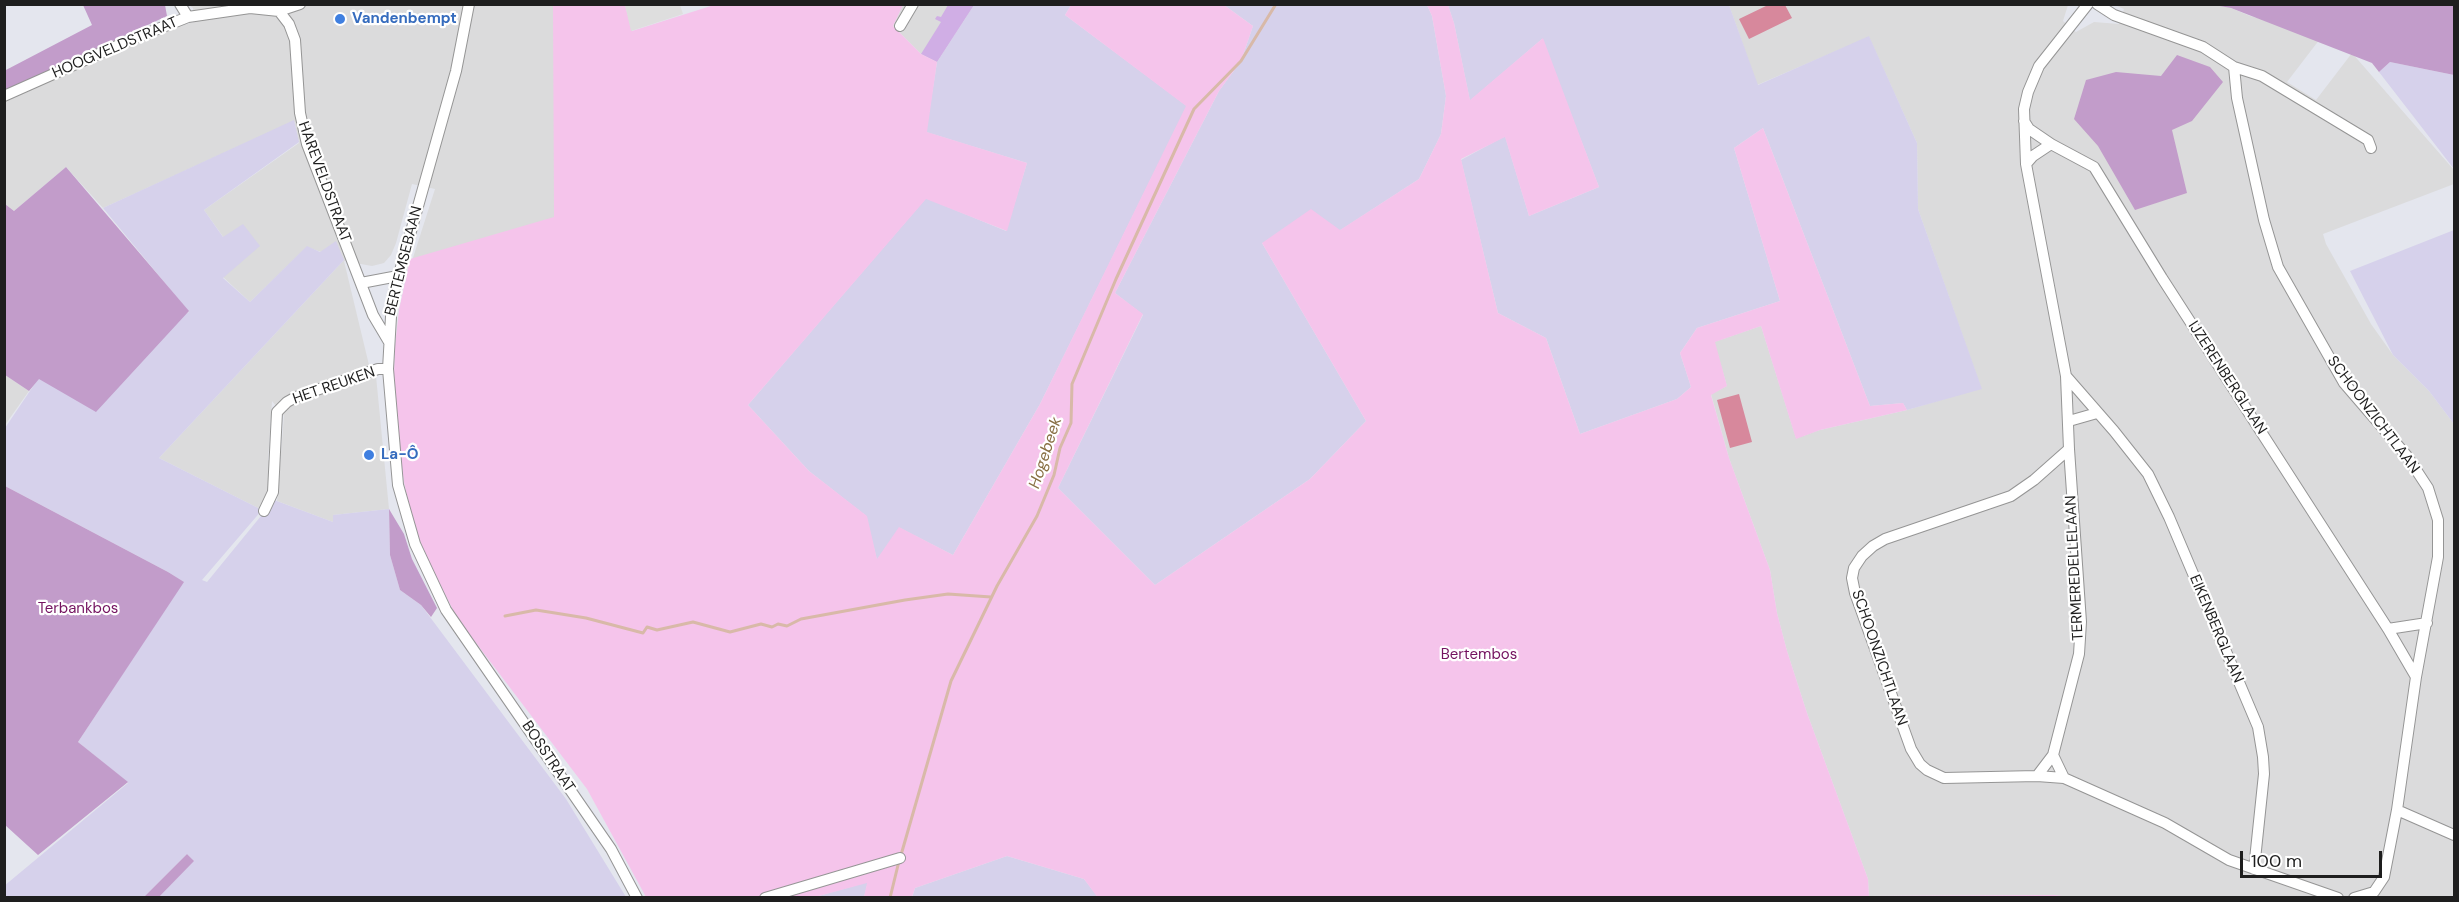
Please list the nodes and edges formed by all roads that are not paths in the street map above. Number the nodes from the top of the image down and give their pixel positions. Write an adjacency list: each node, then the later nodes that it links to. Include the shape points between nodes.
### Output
1 (180, 4): 8 (street)
2 (300, 4): 7 (street, HOOGVELDSTRAAT)
3 (469, 4): 16 (street, BERTEMSEBAAN, via 456,71)
4 (913, 4): 9 (street)
5 (2088, 4): 12 (street, via 2039,66 2028,92)
6 (2097, 4): 10 (street, via 2114,15 2203,47)
7 (279, 11): 8 (street, HOOGVELDSTRAAT, via 250,8); 17 (street, HAREVELDSTRAAT, via 295,40 300,114 307,144)
8 (188, 17): 11 (street, HOOGVELDSTRAAT)
9 (900, 26)
10 (2234, 67): 14 (street, via 2262,76 2368,140); 26 (street, SCHOONZICHTLAAN, via 2237,98 2278,267 2344,383 2407,456 2428,488 2438,520 2438,557)
11 (4, 96)
12 (2024, 121): 13 (street, IJZERENBERGLAAN); 15 (street)
13 (2050, 144): 15 (street); 27 (street, IJZERENBERGLAAN, via 2094,167)
14 (2371, 148)
15 (2026, 164): 20 (street)
16 (398, 276): 17 (street); 18 (street, BERTEMSEBAAN)
17 (361, 283): 18 (street, HAREVELDSTRAAT)
18 (388, 342): 19 (street, BERTEMSEBAAN)
19 (388, 369): 24 (street, HET REUKEN, via 296,397 277,411 273,492); 25 (street, BERTEMSEBAAN, via 398,485 405,516 426,573)
20 (2067, 376): 21 (street, EIKENBERGLAAN); 22 (street)
21 (2097, 413): 22 (street); 35 (street, EIKENBERGLAAN, via 2148,474 2258,728 2264,774)
22 (2068, 421): 23 (street)
23 (2069, 449): 29 (street, TERMEREDELLELAAN, via 2081,622 2079,654); 30 (street, SCHOONZICHTLAAN, via 2011,496 1885,539 1862,556 1852,578 1911,749 1920,764 1944,778)
24 (264, 511)
25 (453, 620): 36 (street, BOSSTRAAT, via 611,849)
26 (2427, 623): 27 (street); 28 (street, SCHOONZICHTLAAN)
27 (2388, 629): 28 (street, IJZERENBERGLAAN)
28 (2416, 677): 32 (street, SCHOONZICHTLAAN)
29 (2053, 755): 30 (street, TERMEREDELLELAAN); 31 (street)
30 (2037, 776): 31 (street, SCHOONZICHTLAAN)
31 (2064, 778): 35 (street, SCHOONZICHTLAAN)
32 (2397, 810): 33 (street); 39 (street, SCHOONZICHTLAAN, via 2384,877 2374,892)
33 (2454, 836)
34 (900, 858): 37 (street)
35 (2254, 869): 38 (street, SCHOONZICHTLAAN)
36 (637, 897)
37 (765, 897)
38 (2338, 897)
39 (2354, 897)

